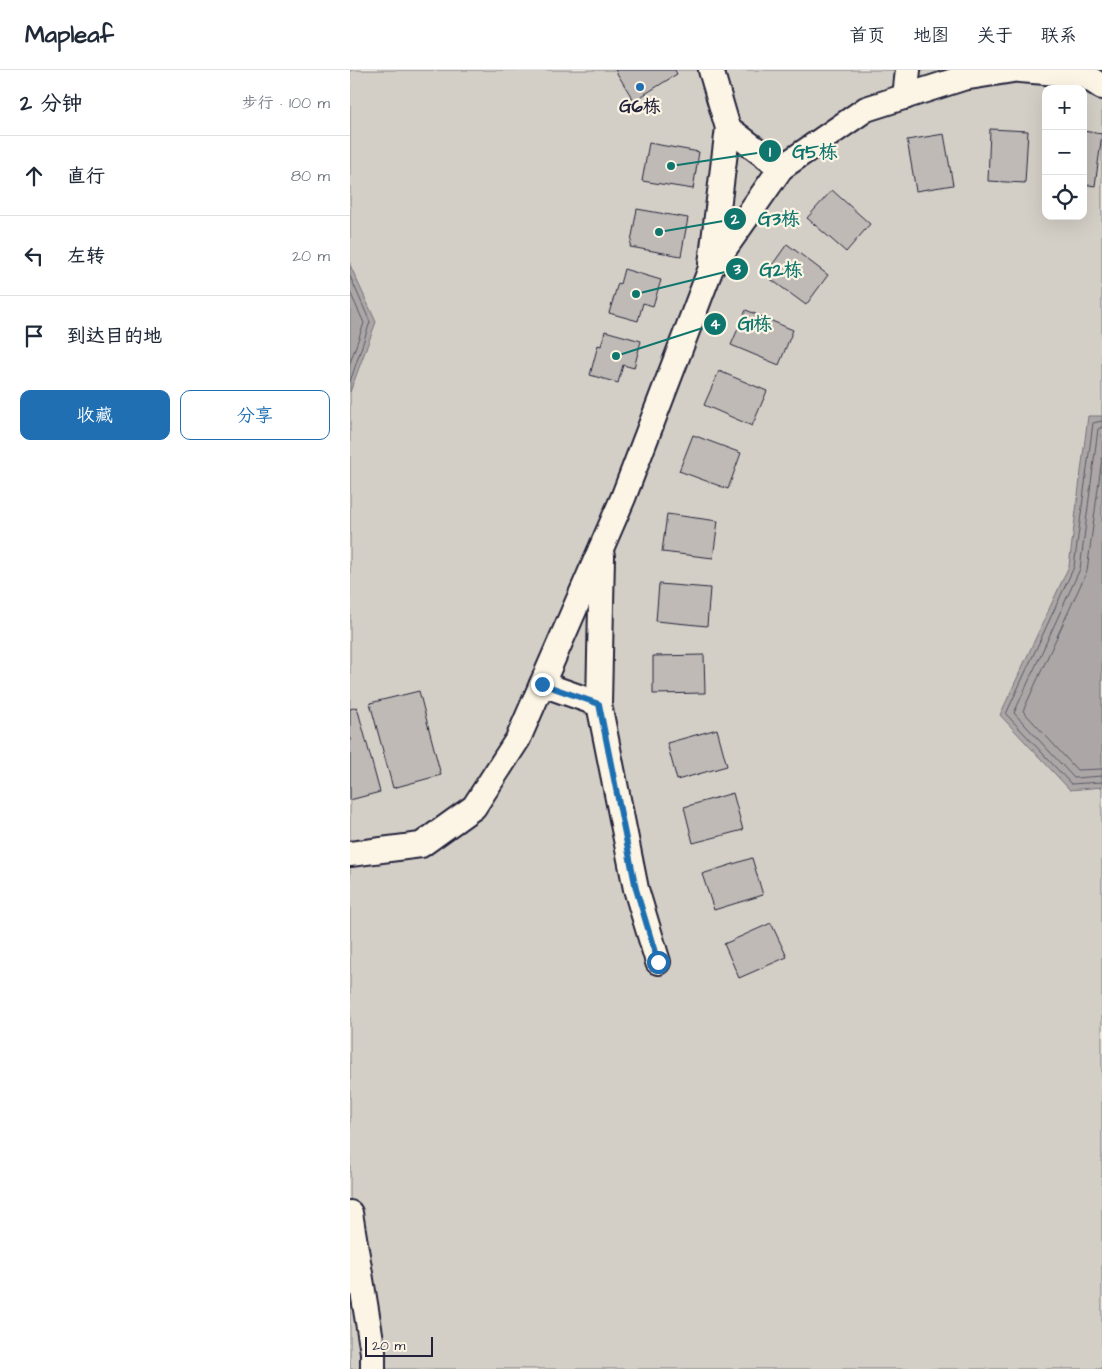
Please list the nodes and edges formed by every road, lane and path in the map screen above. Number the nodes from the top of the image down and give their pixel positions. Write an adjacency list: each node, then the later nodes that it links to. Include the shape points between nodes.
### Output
1 (711, 70): 7 (street)
2 (908, 70): 6 (street)
3 (1013, 70): 6 (street, via 963,78)
4 (1020, 70): 5 (street)
5 (1086, 77)
6 (905, 96): 8 (street, via 866,109)
7 (728, 128): 8 (street); 9 (street)
8 (781, 168): 9 (street)
9 (711, 268): 10 (street)
10 (602, 545): 11 (street); 12 (street)
11 (542, 684): 12 (street); 13 (street, via 518,739 474,807 421,846)
12 (599, 704): 14 (street, via 636,889)
13 (350, 854)
14 (658, 962)
15 (350, 1213): 16 (street)
16 (373, 1369)

